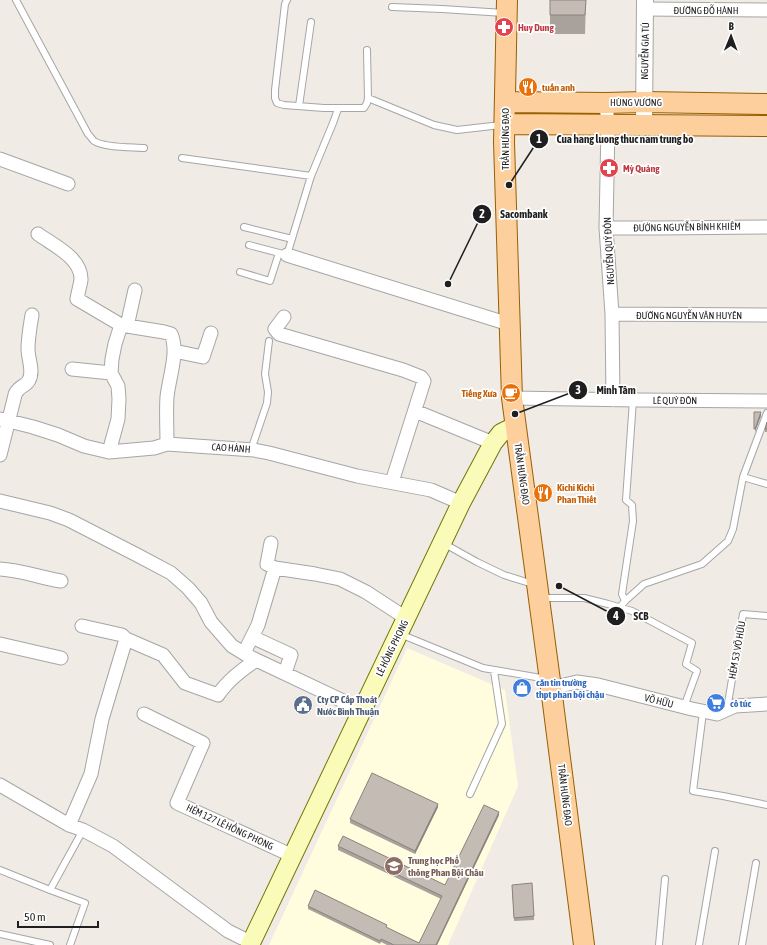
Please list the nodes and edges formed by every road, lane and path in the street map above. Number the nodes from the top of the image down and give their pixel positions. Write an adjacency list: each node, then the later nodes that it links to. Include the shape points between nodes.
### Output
1 (16, 0): 20 (lane, via 88,134 95,141 106,145)
2 (287, 0): 14 (lane, via 275,98 277,103)
3 (645, 5): 6 (street, ĐƯỜNG ĐỖ HÀNH); 12 (street, NGUYỄN GIA TÚ)
4 (507, 6): 5 (lane, via 442,9); 10 (main road, TRẦN HƯNG ĐẠO)
5 (392, 7)
6 (767, 10)
7 (311, 22): 14 (lane)
8 (367, 50): 9 (lane)
9 (368, 98): 15 (lane, via 364,108); 16 (lane, via 434,126 457,130)
10 (505, 102): 11 (main road, HÙNG VƯƠNG); 16 (main road, TRẦN HƯNG ĐẠO)
11 (606, 102): 12 (main road, HÙNG VƯƠNG); 17 (street, NGUYỄN QUÝ ĐÔN)
12 (644, 102): 13 (main road, HÙNG VƯƠNG); 18 (street, NGUYỄN GIA TÚ)
13 (767, 104)
14 (299, 106): 15 (lane)
15 (338, 108): 23 (lane)
16 (505, 124): 17 (main road); 38 (main road, TRẦN HƯNG ĐẠO)
17 (608, 125): 18 (main road); 27 (street, NGUYỄN QUÝ ĐÔN)
18 (644, 125): 19 (main road)
19 (767, 126)
20 (144, 148)
21 (0, 158): 24 (street)
22 (182, 158): 23 (lane)
23 (311, 176): 29 (lane)
24 (68, 184)
25 (244, 227): 29 (lane)
26 (767, 227): 27 (street, ĐƯỜNG NGUYỄN BỈNH KHIÊM)
27 (606, 228): 34 (street, NGUYỄN QUÝ ĐÔN)
28 (38, 234): 39 (street, via 70,256 78,267 81,279 77,299)
29 (292, 239): 31 (lane)
30 (249, 245): 31 (lane)
31 (283, 254): 32 (lane, via 270,281); 38 (street)
32 (240, 272)
33 (135, 290): 39 (street)
34 (612, 314): 36 (street, ĐƯỜNG NGUYỄN VĂN HUYÊN); 46 (street, NGUYỄN QUÝ ĐÔN)
35 (32, 315): 51 (street, via 28,342 30,379 17,390)
36 (767, 315)
37 (284, 317): 49 (street, via 275,329 279,334 422,377 424,381)
38 (509, 324): 45 (main road, TRẦN HƯNG ĐẠO)
39 (124, 325): 42 (street, via 171,334); 44 (street, via 114,351)
40 (211, 333): 42 (street, via 203,357)
41 (269, 341): 55 (lane, via 265,374 267,403)
42 (174, 351): 54 (street, via 167,396)
43 (72, 369): 44 (street)
44 (111, 373): 56 (street, via 118,386 119,399 118,419)
45 (512, 398): 46 (street, LÊ QUÝ ĐÔN); 52 (main road, TRẦN HƯNG ĐẠO)
46 (613, 400): 47 (street, LÊ QUÝ ĐÔN)
47 (633, 400): 48 (street, LÊ QUÝ ĐÔN); 69 (lane, via 626,500 632,506 633,521 622,594)
48 (767, 401)
49 (415, 411): 53 (street); 59 (street)
50 (767, 413): 58 (lane)
51 (4, 420): 56 (street, CAO HÀNH); 57 (street)
52 (515, 426): 53 (main road, LÊ HỒNG PHONG, via 501,433); 68 (main road, TRẦN HƯNG ĐẠO)
53 (492, 443): 62 (main road, LÊ HỒNG PHONG)
54 (167, 444): 55 (street, CAO HÀNH); 56 (street, CAO HÀNH, via 154,448)
55 (251, 450): 59 (street, CAO HÀNH)
56 (109, 452)
57 (0, 454)
58 (743, 477): 60 (lane); 69 (lane, via 733,529 728,541 702,564 644,584)
59 (392, 482): 62 (street, CAO HÀNH, via 431,490)
60 (767, 484)
61 (0, 501): 77 (street, via 69,520 171,573 201,603 211,622 232,646)
62 (460, 503): 63 (main road, LÊ HỒNG PHONG)
63 (442, 542): 68 (lane); 73 (main road, LÊ HỒNG PHONG)
64 (271, 543): 65 (street, via 267,564)
65 (275, 568): 73 (street, via 340,580 366,592); 74 (street)
66 (0, 569): 67 (street)
67 (61, 581)
68 (538, 591): 70 (lane); 82 (main road, TRẦN HƯNG ĐẠO)
69 (625, 601): 70 (lane)
70 (620, 607): 84 (lane, via 632,610 692,642 686,664 697,671)
71 (767, 616): 86 (lane, HẺM 53 VÕ HỮU, via 743,614)
72 (82, 626): 75 (street, via 122,635)
73 (402, 626): 80 (lane, via 467,663); 85 (main road, LÊ HỒNG PHONG)
74 (252, 637): 77 (street); 81 (street, via 291,655)
75 (126, 639): 79 (street, via 163,655 185,683 218,695 237,674); 92 (street, via 102,719 91,774)
76 (0, 644): 78 (street)
77 (244, 653): 79 (street)
78 (61, 658)
79 (256, 660): 81 (street)
80 (494, 671): 82 (lane); 90 (lane, via 502,724)
81 (285, 673): 85 (street)
82 (551, 684): 84 (street, VÕ HỮU, via 577,682 598,685); 104 (main road, TRẦN HƯNG ĐẠO)
83 (767, 704): 86 (street, VÕ HỮU, via 735,706)
84 (684, 707): 87 (street, VÕ HỮU)
85 (362, 710): 95 (main road, LÊ HỒNG PHONG)
86 (727, 710): 87 (street, VÕ HỮU, via 717,714)
87 (703, 712): 91 (lane, via 693,791)
88 (144, 714): 95 (street, HẺM 127 LÊ HỒNG PHONG, via 203,743 177,804)
89 (0, 785): 92 (street)
90 (470, 794)
91 (767, 805)
92 (69, 824): 93 (street)
93 (83, 830): 99 (lane); 101 (street, via 113,846 228,931)
94 (715, 851): 106 (lane)
95 (293, 856): 101 (main road, LÊ HỒNG PHONG)
96 (756, 863): 107 (lane)
97 (0, 870): 99 (lane)
98 (665, 878): 105 (lane)
99 (50, 890): 103 (lane, via 85,903)
100 (0, 934): 102 (lane)
101 (251, 944)
102 (50, 945)
103 (70, 945)
104 (584, 945)
105 (660, 945)
106 (699, 945)
107 (742, 945)

